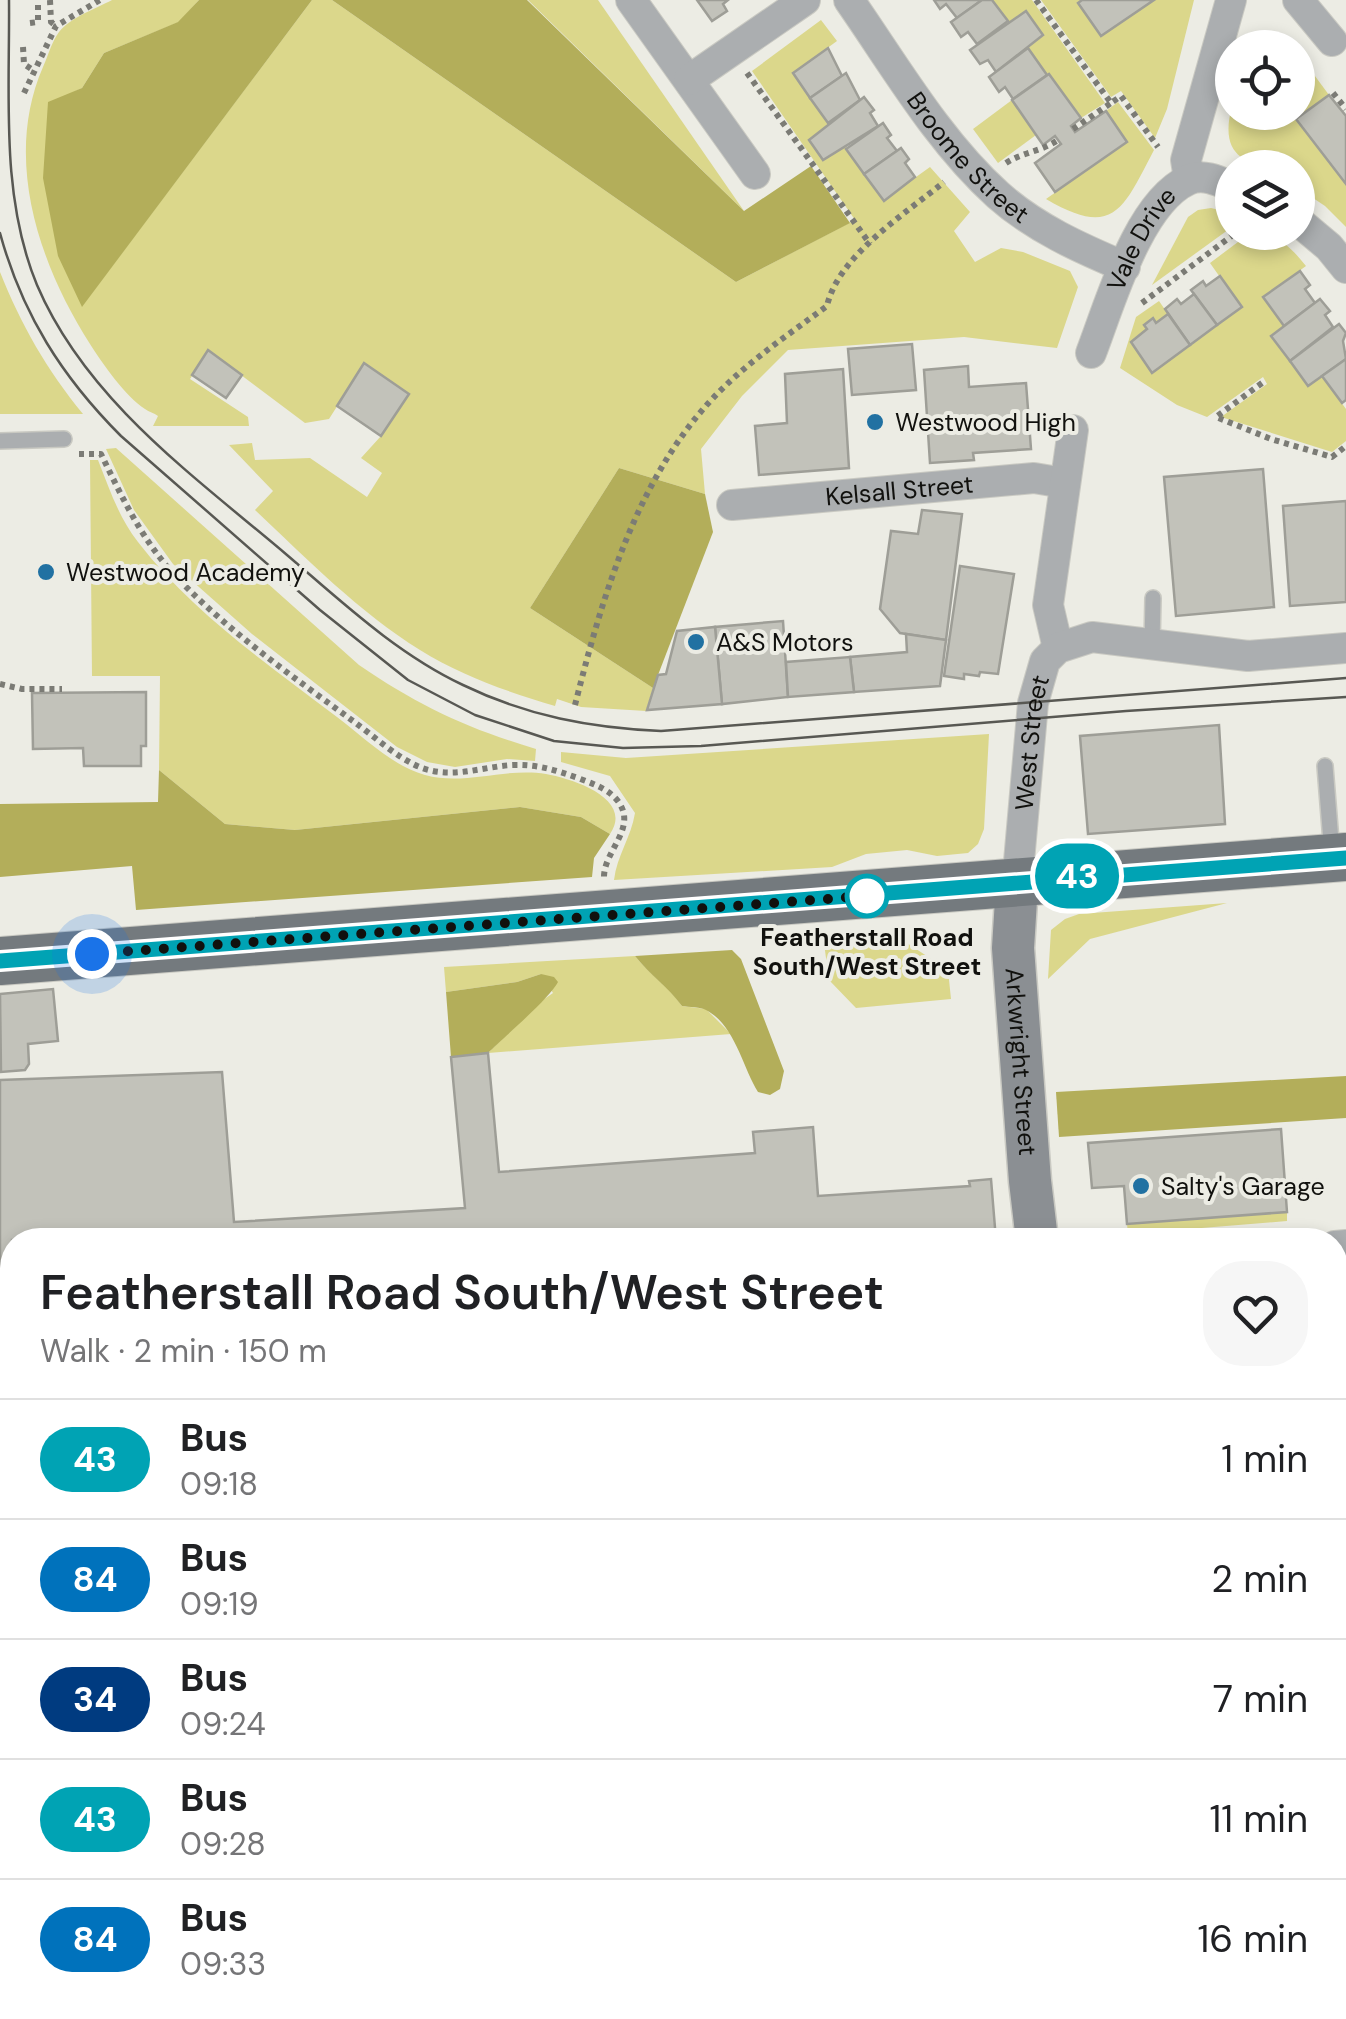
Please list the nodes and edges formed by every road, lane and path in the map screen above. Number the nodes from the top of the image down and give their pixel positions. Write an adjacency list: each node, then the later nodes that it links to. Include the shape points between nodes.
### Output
1 (38, 0): 10 (path, via 38,22)
2 (50, 0): 11 (path)
3 (100, 0): 11 (path)
4 (632, 0): 16 (street)
5 (805, 0): 16 (street)
6 (849, 0): 32 (street, Broome Street, via 965,163 1000,197 1060,238)
7 (1036, 0): 19 (path)
8 (1231, 0): 27 (street, via 1186,160)
9 (1298, 0): 12 (street)
10 (30, 22)
11 (56, 26): 15 (path)
12 (1332, 41)
13 (23, 47): 15 (path, via 24,64)
14 (743, 68): 30 (path)
15 (33, 70): 17 (path)
16 (689, 80): 25 (street)
17 (24, 92)
18 (1333, 93): 20 (path)
19 (1110, 103): 21 (path); 23 (path, via 1121,96)
20 (1346, 110)
21 (1073, 129)
22 (1058, 140): 24 (path)
23 (1161, 152)
24 (996, 170)
25 (755, 174)
26 (949, 178): 30 (path)
27 (1190, 179): 28 (street, Vale Drive); 32 (street, Vale Drive, via 1162,198)
28 (1215, 181)
29 (1315, 236): 33 (street)
30 (870, 244): 50 (path, via 842,272 827,306 723,388 670,458 616,562)
31 (1215, 249): 34 (path)
32 (1125, 267): 35 (street, Vale Drive)
33 (1346, 268)
34 (1138, 306)
35 (1091, 353)
36 (1262, 384): 40 (path, via 1216,418 1332,457)
37 (1073, 430): 42 (street, West Street)
38 (64, 439): 39 (lane)
39 (0, 441)
40 (1346, 446)
41 (72, 454): 52 (path, via 101,454 131,515 172,571 294,677 421,768 454,774)
42 (1064, 483): 43 (street, Kelsall Street, via 1034,478); 46 (street, West Street, via 1048,605)
43 (732, 505)
44 (1153, 598): 45 (lane)
45 (1152, 645): 46 (street, via 1092,637); 47 (street, via 1248,656)
46 (1058, 648): 55 (street, West Street, via 1046,661 1034,702)
47 (1346, 648)
48 (0, 684): 49 (path)
49 (62, 689)
50 (575, 705)
51 (542, 755): 52 (path)
52 (542, 765): 56 (path, via 602,787 625,813 622,837 604,864)
53 (1325, 766): 54 (lane)
54 (1339, 858): 55 (main road)
55 (1017, 884): 57 (main road); 58 (street, Arkwright Street, via 1012,948)
56 (603, 888)
57 (0, 961)
58 (1036, 1228)

